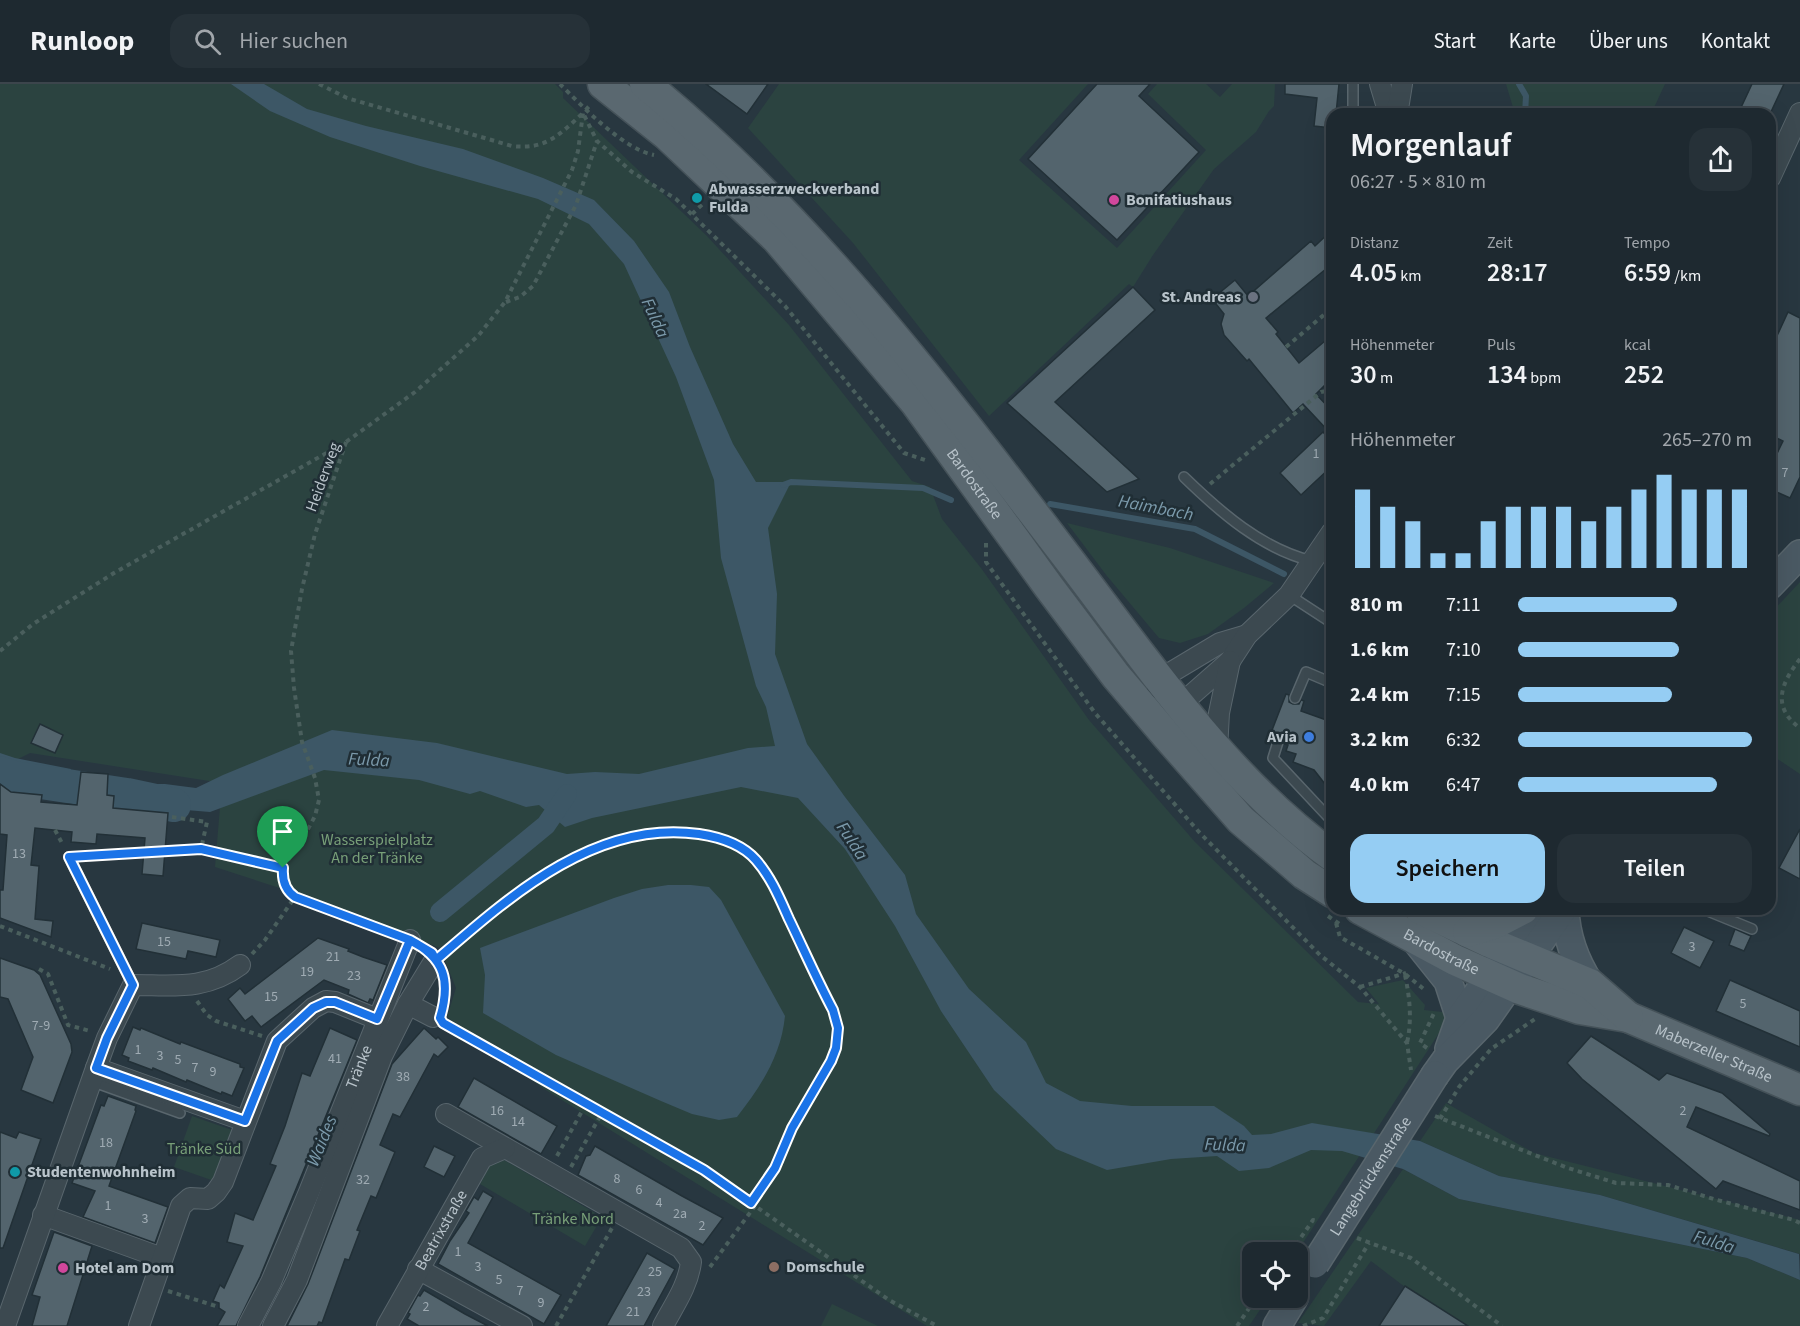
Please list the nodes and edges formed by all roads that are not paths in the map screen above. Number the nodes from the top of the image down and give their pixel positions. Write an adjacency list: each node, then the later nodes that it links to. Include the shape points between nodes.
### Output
1 (645, 84): 20 (main road, Bardostraße, via 716,144 860,295)
2 (1353, 84): 6 (lane)
3 (1380, 84): 7 (street)
4 (1402, 84): 8 (street)
5 (598, 93): 24 (main road, Bardostraße, via 683,149 777,239 915,402 1049,587)
6 (1353, 108)
7 (1387, 108)
8 (1397, 108)
9 (1800, 113): 10 (street)
10 (1776, 165)
11 (1184, 477): 14 (lane, via 1213,506 1254,536)
12 (1326, 541): 14 (street)
13 (1800, 554): 15 (main road)
14 (1312, 561): 16 (street)
15 (1776, 578)
16 (1289, 595): 17 (lane); 18 (street)
17 (1326, 619)
18 (1248, 635): 19 (street); 20 (street, via 1220,643)
19 (1230, 661): 23 (street); 26 (street, via 1219,713)
20 (1160, 679): 23 (main road, Bardostraße); 24 (street)
21 (1326, 680): 22 (lane, via 1306,672)
22 (1295, 698)
23 (1179, 704): 24 (street); 26 (main road, Bardostraße)
24 (1149, 714): 32 (main road, Bardostraße, via 1241,820)
25 (1278, 742): 28 (lane, via 1273,758)
26 (1217, 750): 30 (main road, Bardostraße, via 1287,821)
27 (1326, 809): 28 (lane)
28 (1323, 812): 29 (lane)
29 (1326, 815)
30 (1326, 851)
31 (69, 857): 47 (lane)
32 (1326, 888)
33 (1348, 915): 43 (main road, Bardostraße)
34 (1433, 915): 41 (main road, Bardostraße)
35 (1511, 915): 41 (main road)
36 (1535, 915): 44 (main road)
37 (1558, 915): 44 (main road)
38 (1565, 915): 49 (main road, via 1569,942)
39 (1718, 915): 40 (lane)
40 (1752, 929)
41 (1468, 932): 44 (main road, Bardostraße)
42 (410, 940): 54 (street, Tränke)
43 (1416, 941): 48 (main road, Bardostraße); 53 (main road, via 1448,981)
44 (1519, 954): 48 (main road); 49 (main road, Maberzeller Straße)
45 (434, 961): 50 (street, Tränke)
46 (240, 965): 47 (street, via 211,981 187,985)
47 (130, 979): 56 (street)
48 (1500, 980): 52 (main road, Maberzeller Straße, via 1580,1009); 53 (main road, Langebrückenstraße); 55 (main road, Langebrückenstraße, via 1486,1019)
49 (1590, 984): 52 (main road, Maberzeller Straße)
50 (408, 1004): 51 (street); 70 (street, Tränke, via 379,1065 297,1280)
51 (440, 1016)
52 (1628, 1017): 57 (main road, Maberzeller Straße)
53 (1460, 1018): 55 (main road, Langebrückenstraße)
54 (377, 1019): 60 (street, via 335,1002 313,1008 277,1041); 69 (street, Tränke, via 309,1192)
55 (1437, 1062): 65 (main road, Langebrückenstraße, bridge)
56 (93, 1074): 58 (lane); 60 (street); 62 (street)
57 (1800, 1090)
58 (180, 1113)
59 (446, 1114): 61 (street)
60 (245, 1121): 63 (street, via 223,1182 208,1199 190,1198 181,1206)
61 (505, 1148): 64 (street, Beatrixstraße, via 482,1158); 73 (street, via 688,1255 691,1262 687,1283)
62 (43, 1215): 63 (street); 67 (street)
63 (162, 1258): 68 (street)
64 (418, 1269): 71 (street, Beatrixstraße); 72 (street)
65 (1308, 1276)
66 (1288, 1308): 74 (main road)
67 (4, 1323)
68 (139, 1326)
69 (248, 1326)
70 (273, 1326)
71 (387, 1326)
72 (522, 1326)
73 (663, 1326)
74 (1276, 1326)

